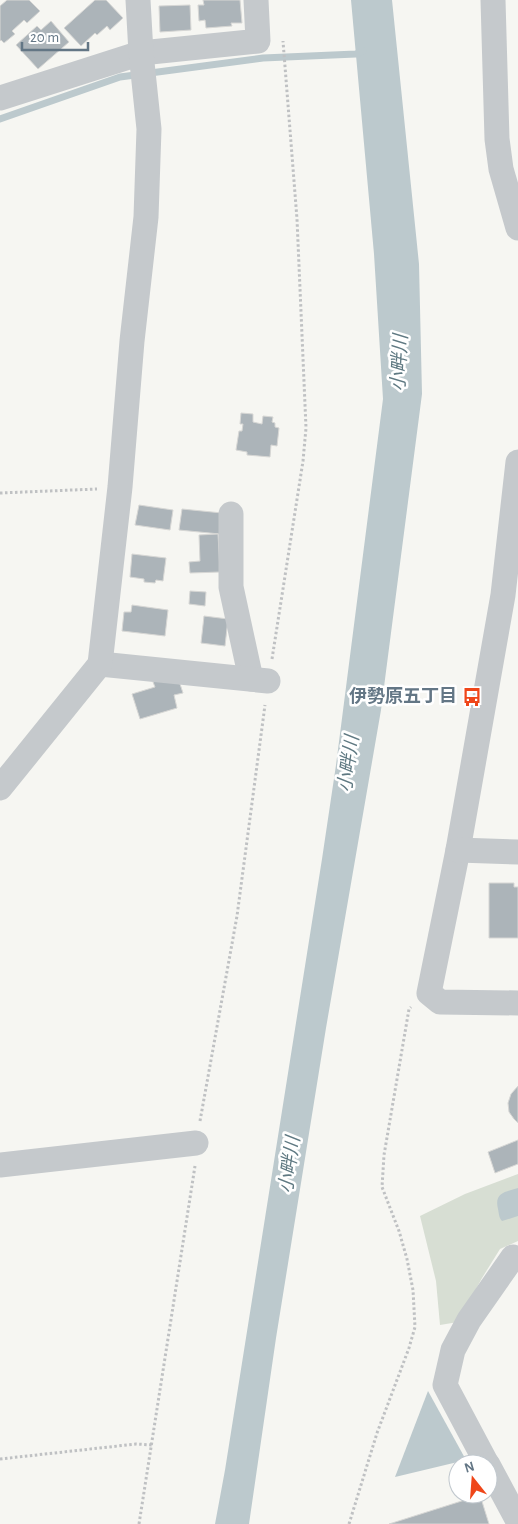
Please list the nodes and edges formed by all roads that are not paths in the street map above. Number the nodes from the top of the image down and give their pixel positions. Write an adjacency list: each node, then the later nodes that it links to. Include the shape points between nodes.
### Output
1 (138, 0): 4 (street)
2 (256, 0): 4 (street, via 258,41)
3 (493, 0): 6 (street, via 497,139)
4 (141, 53): 5 (street); 12 (street, via 149,129 146,217)
5 (0, 98)
6 (510, 169): 7 (street)
7 (518, 228)
8 (518, 462): 10 (street)
9 (231, 514): 12 (street, via 231,587 260,680)
10 (513, 538): 11 (street)
11 (510, 595): 14 (street)
12 (100, 664): 13 (street)
13 (0, 788)
14 (458, 850): 15 (street); 16 (street, via 429,993 440,1002)
15 (518, 852)
16 (518, 1003)
17 (196, 1143): 18 (street)
18 (0, 1165)
19 (512, 1257): 20 (street, via 469,1320 453,1350 445,1384)
20 (482, 1454)
21 (498, 1484): 22 (street)
22 (518, 1521)

